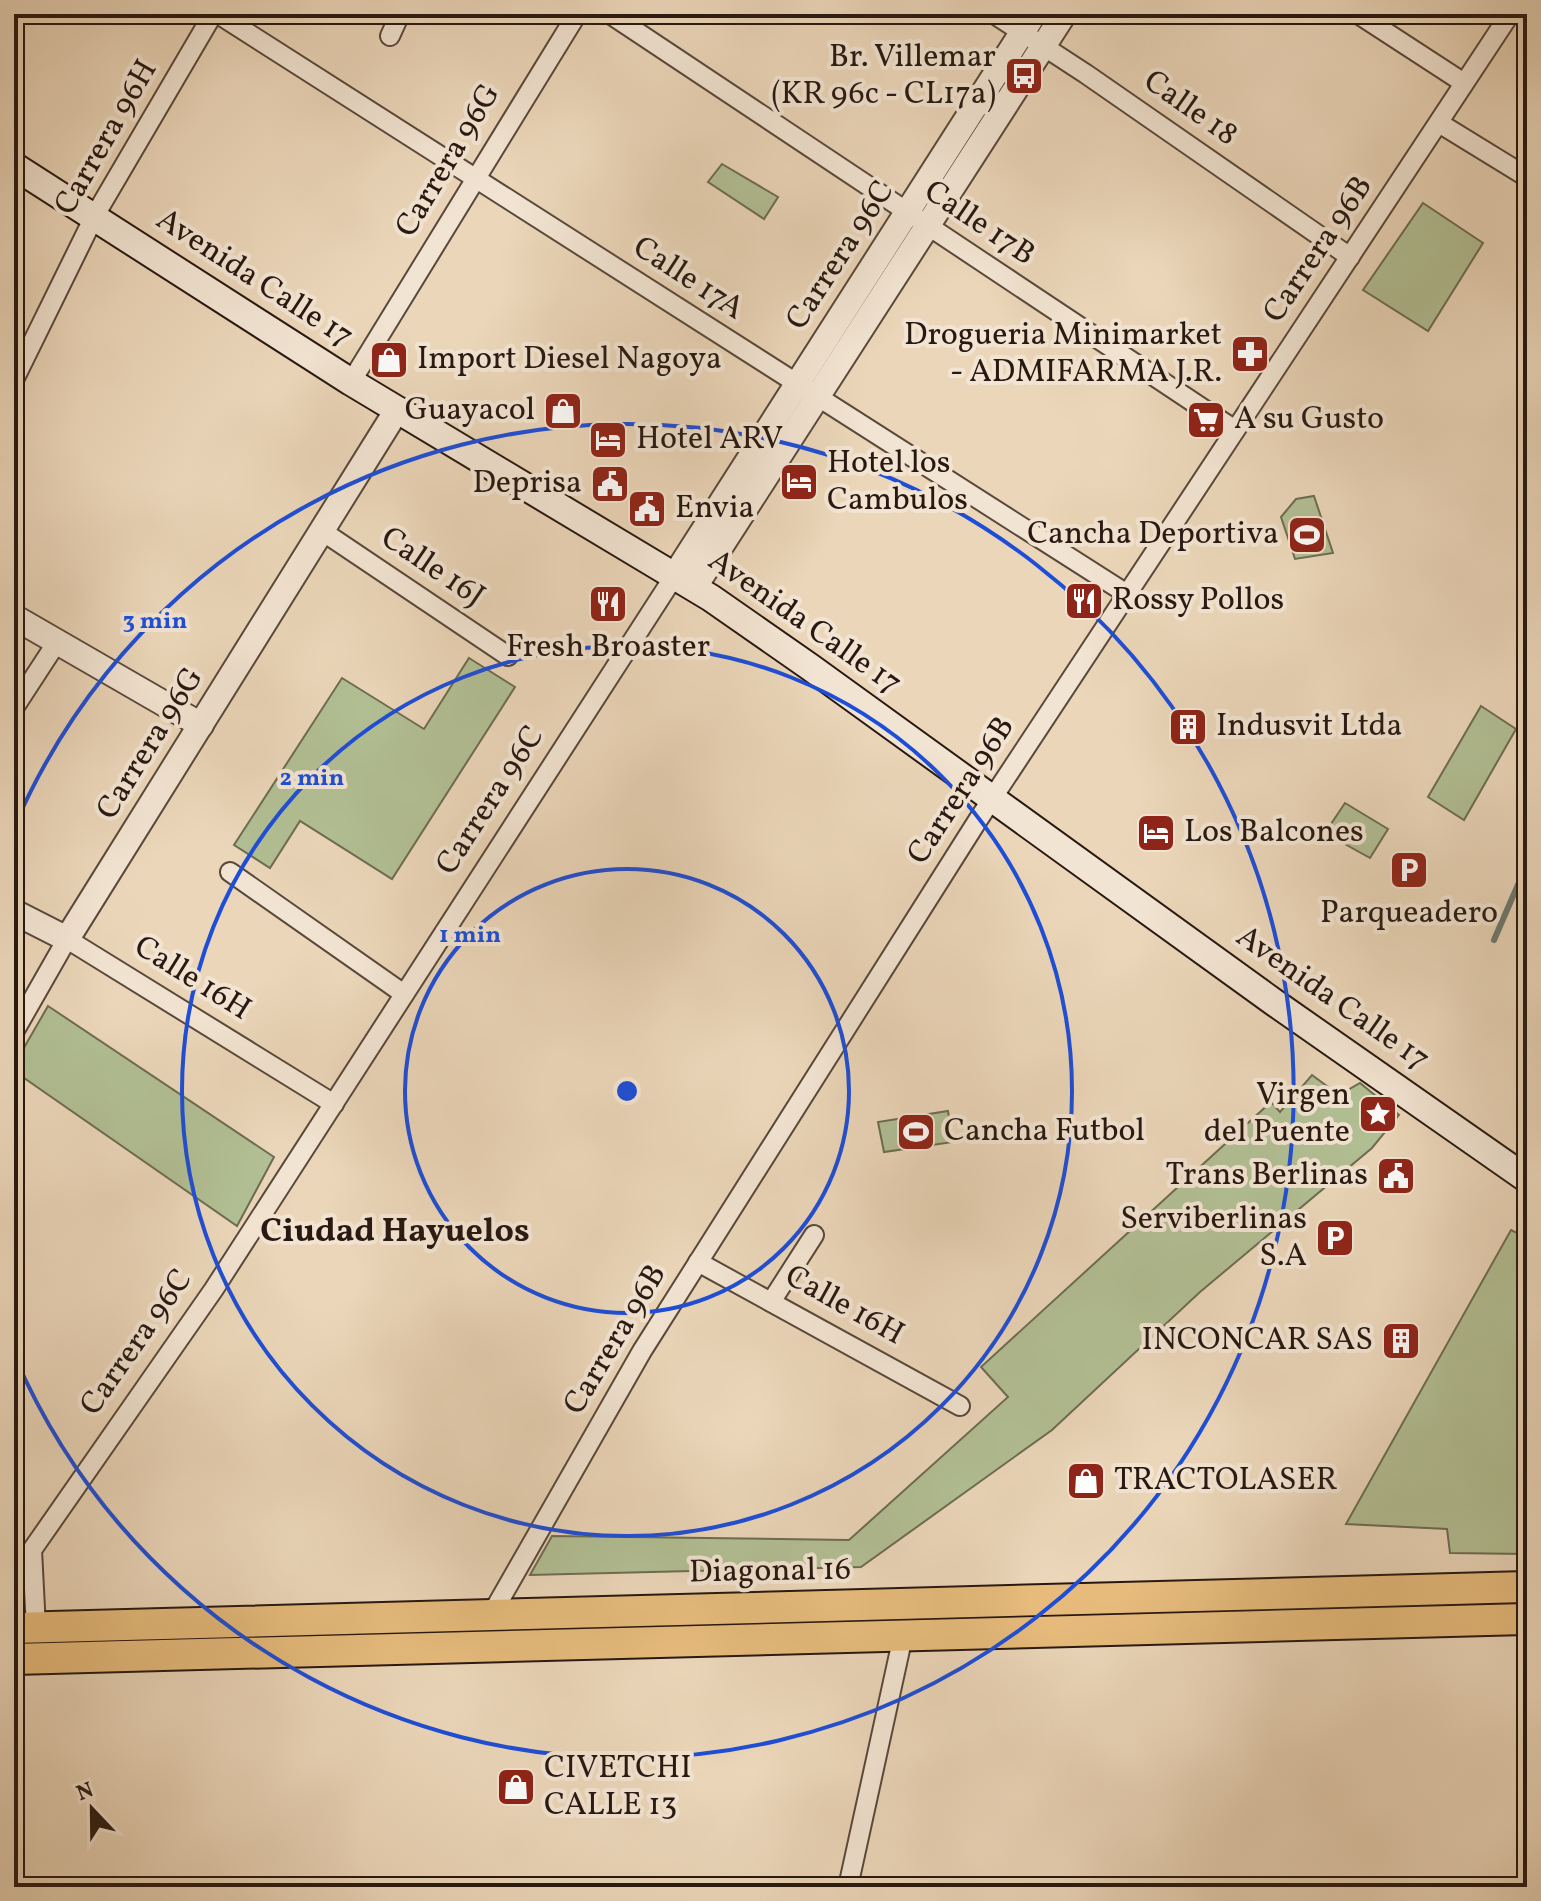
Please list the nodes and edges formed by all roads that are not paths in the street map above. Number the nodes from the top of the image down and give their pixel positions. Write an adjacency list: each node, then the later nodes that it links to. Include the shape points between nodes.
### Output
1 (215, 14): 15 (street, Calle 17A); 16 (street, Carrera 96H)
2 (400, 14): 10 (street)
3 (577, 14): 15 (street, Carrera 96G)
4 (610, 14): 17 (street, Calle 17B)
5 (994, 14): 9 (street, Calle 18)
6 (1064, 14): 9 (street, Carrera 96C)
7 (1358, 14): 11 (street)
8 (1510, 14): 11 (street, Carrera 96B)
9 (1033, 31): 17 (street, Carrera 96C); 18 (street, Calle 18)
10 (390, 36)
11 (1464, 83): 12 (street, Carrera 96B)
12 (1439, 123): 14 (street); 18 (street, Carrera 96B)
13 (14, 166): 16 (main road, Avenida Calle 17)
14 (1527, 177)
15 (476, 179): 20 (street, Carrera 96G); 21 (street, Calle 17A)
16 (94, 217): 19 (street, Carrera 96H); 20 (main road, Avenida Calle 17)
17 (917, 218): 21 (street, Carrera 96C); 23 (street, Calle 17B)
18 (1350, 257): 23 (street, Carrera 96B)
19 (15, 376)
20 (351, 382): 22 (main road, Avenida Calle 17)
21 (807, 390): 25 (street, Carrera 96C); 26 (street, Calle 17A)
22 (397, 410): 24 (street, Carrera 96G); 25 (main road, Avenida Calle 17)
23 (1235, 430): 26 (street, Carrera 96B)
24 (322, 531): 29 (street, Calle 16J); 31 (street, Carrera 96G)
25 (684, 581): 32 (main road, Avenida Calle 17); 36 (street, Carrera 96C)
26 (1127, 594): 32 (street, Carrera 96B)
27 (14, 617): 28 (street)
28 (57, 642): 30 (street); 31 (street)
29 (508, 656)
30 (14, 708)
31 (201, 725): 35 (street, Carrera 96G)
32 (992, 798): 39 (main road, Avenida Calle 17); 41 (street, Carrera 96B)
33 (230, 872): 36 (street)
34 (14, 912): 35 (street, Calle 16H)
35 (67, 939): 37 (street, Carrera 96G); 38 (street, Calle 16H)
36 (404, 994): 38 (street, Carrera 96C)
37 (14, 1032)
38 (334, 1104): 47 (street, Carrera 96C, via 214,1289 32,1550)
39 (1527, 1179)
40 (814, 1235): 42 (street)
41 (698, 1262): 42 (street, Calle 16H); 45 (street, Carrera 96B)
42 (771, 1302): 43 (street, Calle 16H)
43 (960, 1406)
44 (1527, 1587): 45 (main road, Diagonal 16)
45 (490, 1617): 47 (main road, Diagonal 16)
46 (1527, 1619): 48 (main road, Diagonal 16)
47 (25, 1628)
48 (903, 1636): 49 (main road, Diagonal 16); 50 (street)
49 (14, 1659)
50 (848, 1887)

